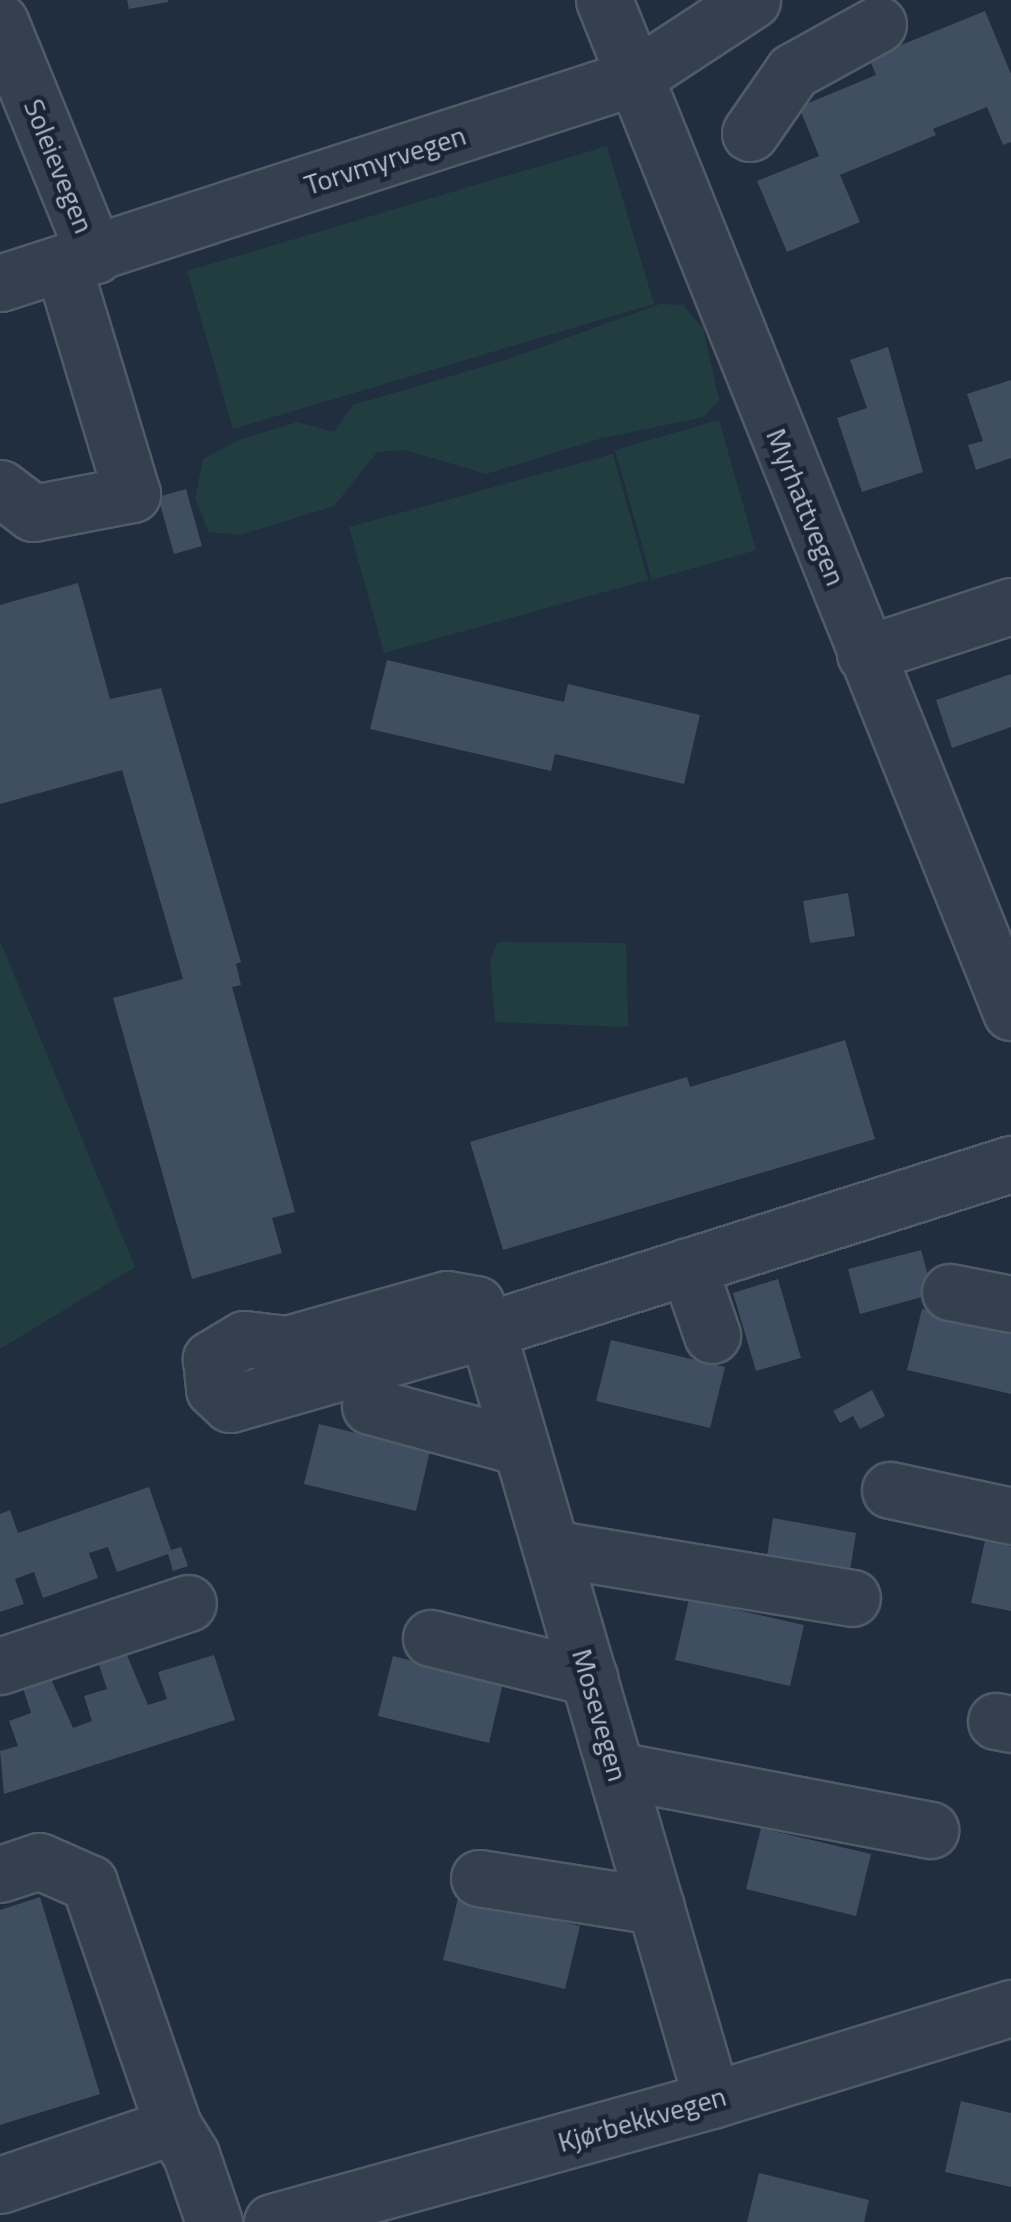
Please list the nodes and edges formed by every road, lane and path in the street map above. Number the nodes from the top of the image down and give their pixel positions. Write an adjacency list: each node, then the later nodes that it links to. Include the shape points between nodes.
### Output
1 (604, 0): 6 (street, Myrhattvegen)
2 (748, 4): 5 (street); 6 (street, Torvmyrvegen)
3 (0, 22): 8 (street, Soleievegen)
4 (878, 24): 5 (street)
5 (793, 71): 7 (street)
6 (635, 77): 8 (street, Torvmyrvegen); 12 (street, Myrhattvegen)
7 (750, 133)
8 (79, 260): 9 (street, Torvmyrvegen); 10 (street, Soleievegen, via 132,494 32,513)
9 (0, 283)
10 (0, 488)
11 (1011, 606): 12 (street)
12 (864, 654): 13 (street, Myrhattvegen)
13 (1011, 1012)
14 (1011, 1164): 15 (street, Mosevegen)
15 (688, 1266): 18 (street); 20 (street, Mosevegen, via 487,1330)
16 (950, 1292): 17 (street)
17 (1011, 1304)
18 (712, 1336)
19 (370, 1406): 20 (street)
20 (521, 1447): 23 (street, Mosevegen)
21 (890, 1490): 22 (street)
22 (1011, 1516)
23 (551, 1548): 24 (street); 28 (street, Mosevegen)
24 (852, 1598)
25 (188, 1604): 27 (street)
26 (431, 1638): 28 (street)
27 (0, 1666)
28 (588, 1677): 29 (street, Mosevegen)
29 (616, 1770): 30 (street); 33 (street, Mosevegen)
30 (930, 1830)
31 (0, 1874): 36 (street, via 39,1862 89,1883)
32 (479, 1878): 33 (street)
33 (656, 1906): 35 (street, Mosevegen)
34 (1011, 2008): 35 (street, Kjørbekkvegen)
35 (712, 2100): 39 (street, Kjørbekkvegen)
36 (173, 2126): 37 (street); 38 (street)
37 (0, 2186)
38 (214, 2222)
39 (272, 2222)

